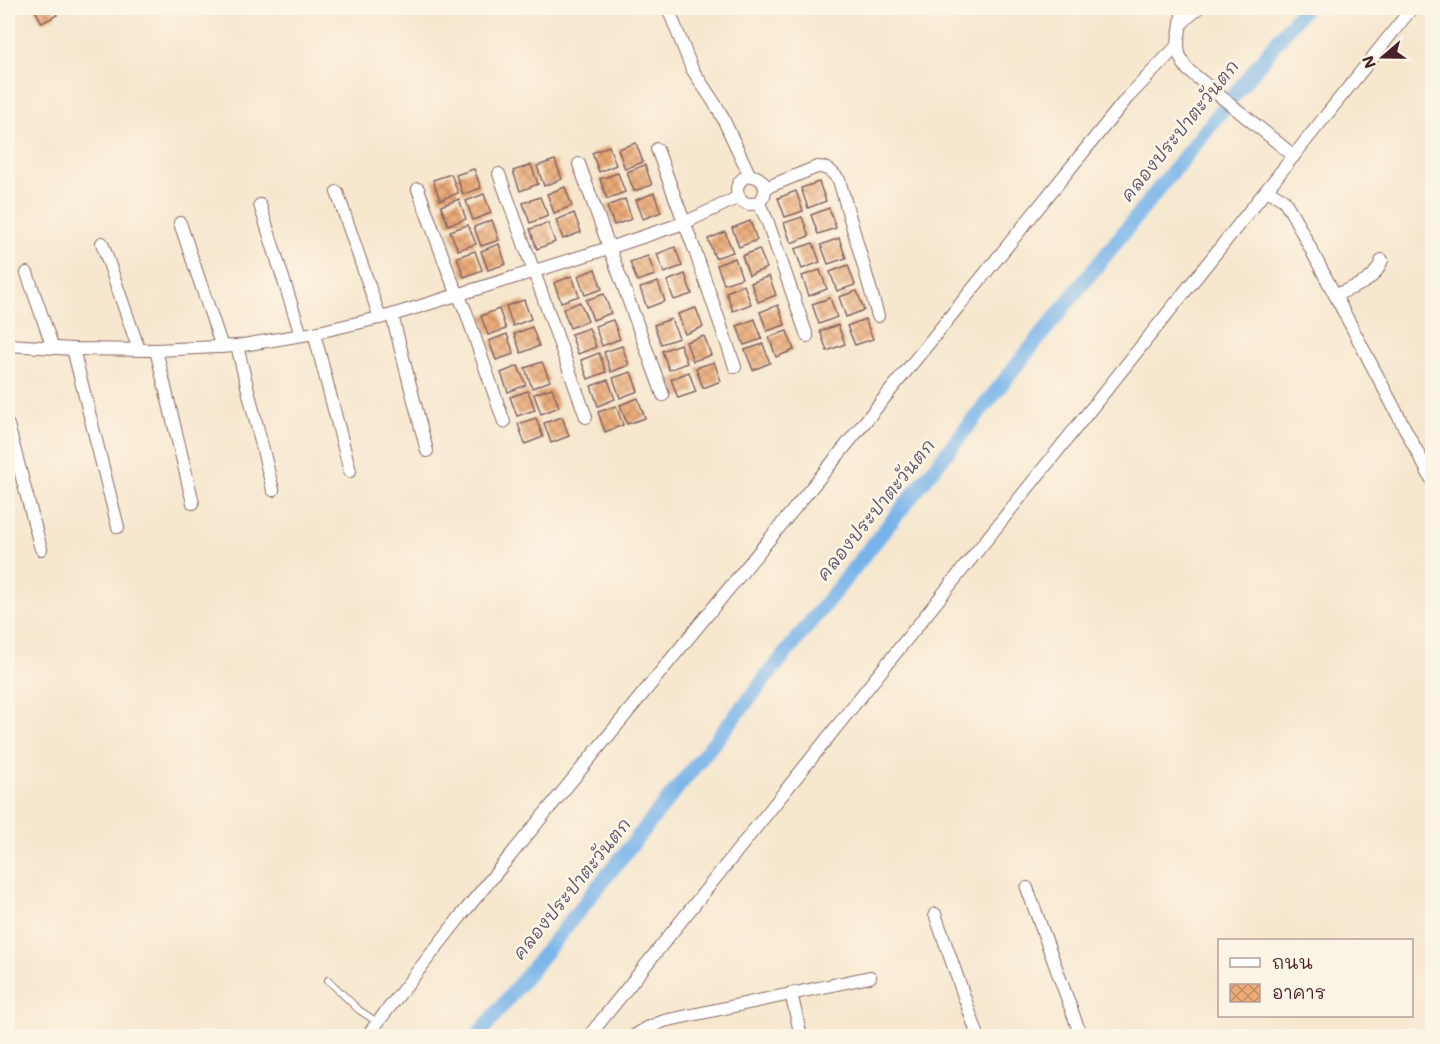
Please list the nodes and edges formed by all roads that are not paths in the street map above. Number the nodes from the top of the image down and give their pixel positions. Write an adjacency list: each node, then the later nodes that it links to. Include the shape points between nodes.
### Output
1 (668, 8): 11 (street, via 688,62 719,110)
2 (1182, 8): 5 (street)
3 (1197, 8): 5 (street)
4 (1412, 8): 8 (street)
5 (1182, 23): 6 (street)
6 (1177, 46): 8 (street, via 1178,56 1188,70); 56 (street, via 1127,98)
7 (657, 149): 20 (street)
8 (1294, 156): 14 (street)
9 (579, 164): 22 (street)
10 (499, 174): 24 (street)
11 (750, 176): 12 (street, via 760,179); 16 (street, via 738,186)
12 (765, 188): 17 (street); 28 (street, via 816,167 832,171 839,180)
13 (418, 189): 27 (street)
14 (1267, 190): 26 (street, via 1284,200); 58 (street)
15 (337, 192): 29 (street)
16 (739, 197): 17 (street, via 748,204); 20 (street)
17 (758, 202): 31 (street)
18 (260, 205): 30 (street)
19 (180, 223): 34 (street)
20 (684, 223): 22 (street); 39 (street)
21 (102, 243): 37 (street)
22 (609, 248): 24 (street); 40 (street)
23 (1382, 260): 26 (street, via 1373,277)
24 (534, 271): 27 (street); 41 (street)
25 (27, 273): 35 (street)
26 (1335, 295): 46 (street)
27 (458, 296): 29 (street); 42 (street)
28 (878, 316)
29 (386, 317): 30 (street); 44 (street)
30 (308, 334): 33 (street); 45 (street)
31 (807, 336)
32 (8, 345): 35 (street)
33 (237, 346): 34 (street); 47 (street)
34 (222, 347): 38 (street)
35 (53, 348): 36 (street)
36 (74, 349): 37 (street); 49 (street)
37 (139, 350): 38 (street)
38 (156, 350): 48 (street)
39 (735, 367)
40 (663, 395)
41 (586, 417)
42 (504, 422)
43 (8, 425): 50 (street)
44 (427, 451)
45 (350, 471)
46 (1432, 480)
47 (273, 490)
48 (193, 503)
49 (118, 526)
50 (41, 549)
51 (1028, 888): 62 (street)
52 (935, 914): 61 (street)
53 (870, 977): 55 (street)
54 (328, 980): 56 (lane, via 359,1011)
55 (791, 993): 59 (street, via 664,1022); 60 (street)
56 (378, 1023): 57 (street)
57 (367, 1036)
58 (589, 1036)
59 (634, 1036)
60 (801, 1036)
61 (978, 1036)
62 (1081, 1036)

